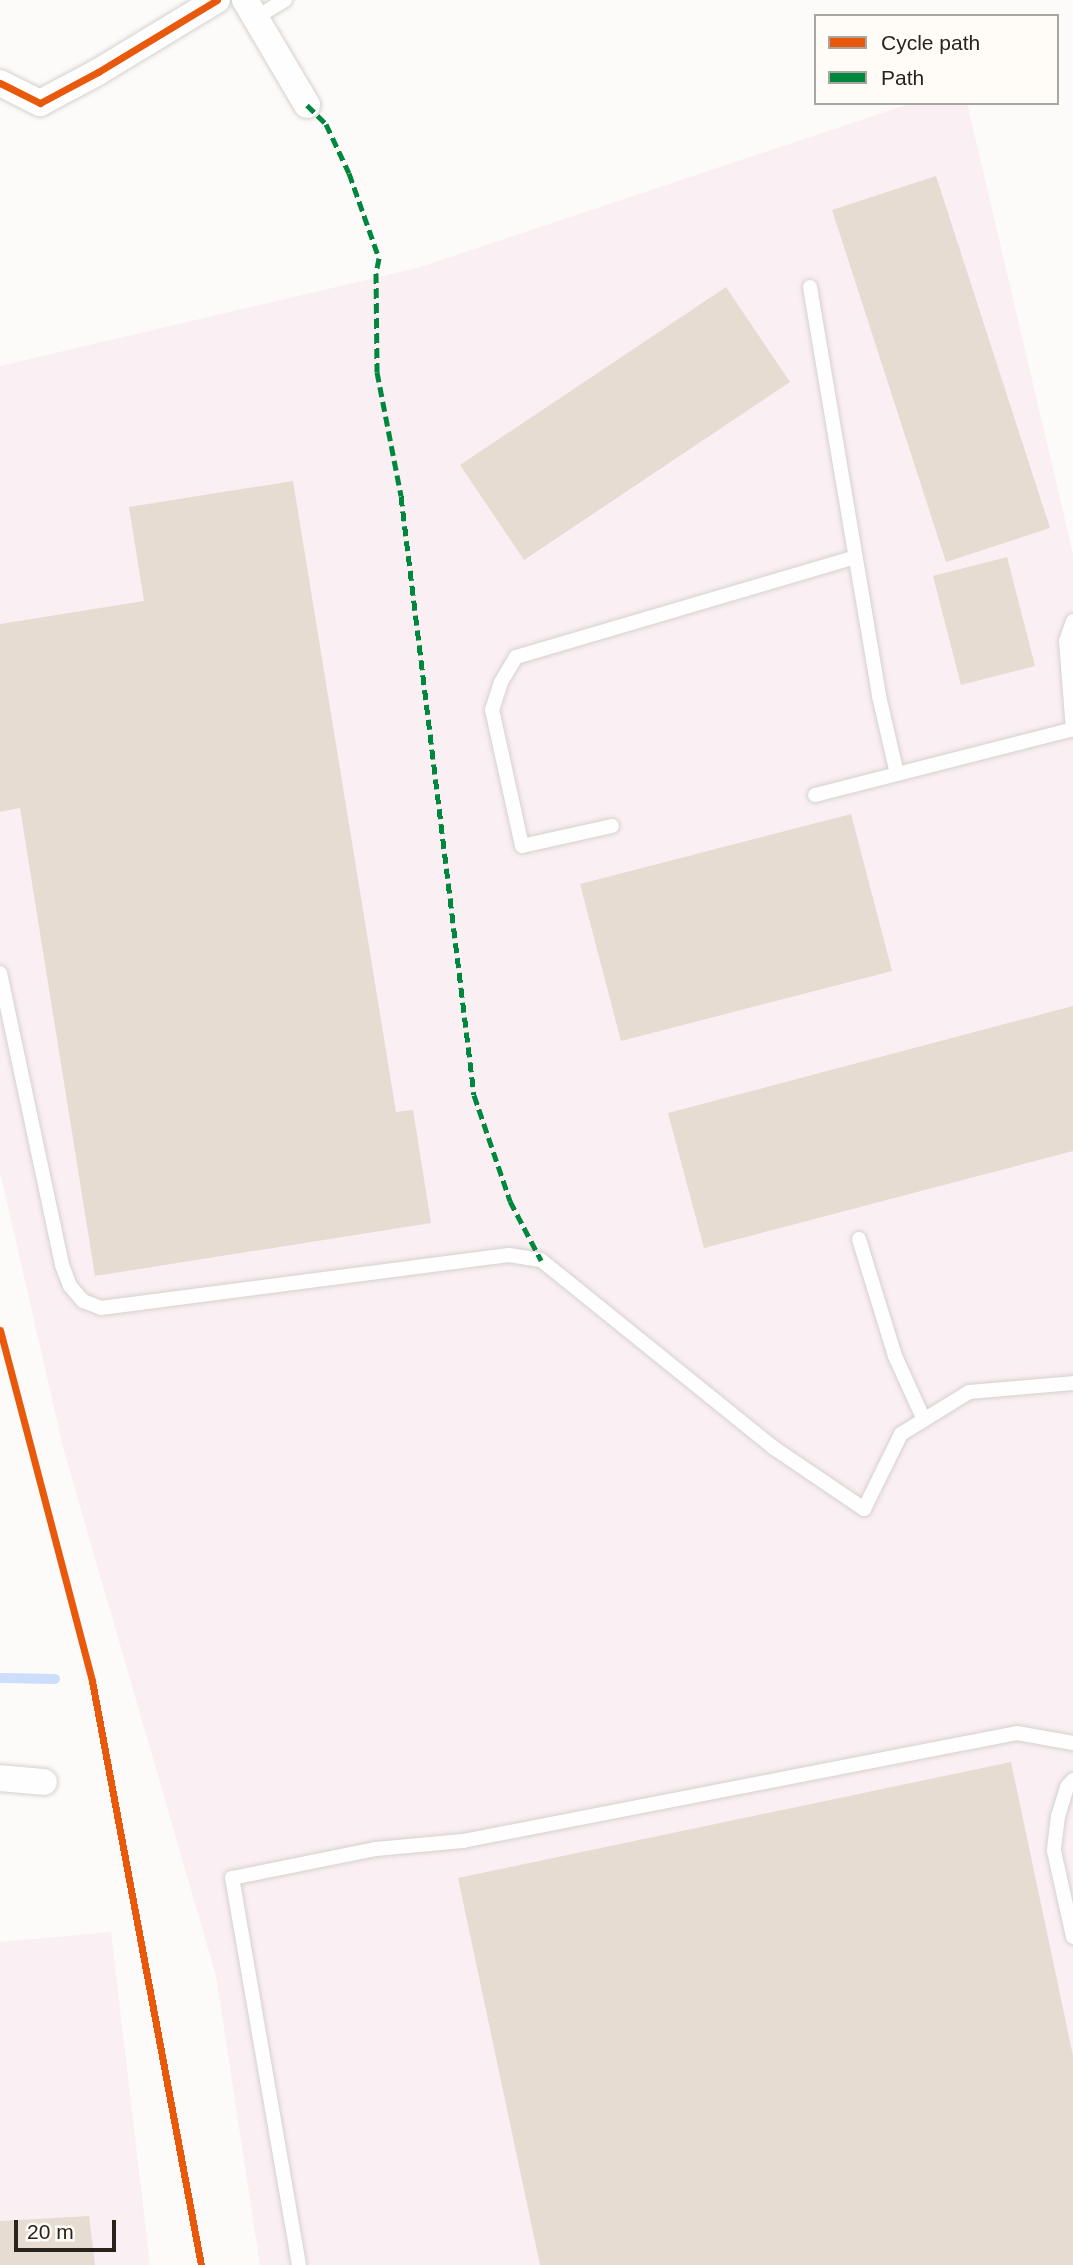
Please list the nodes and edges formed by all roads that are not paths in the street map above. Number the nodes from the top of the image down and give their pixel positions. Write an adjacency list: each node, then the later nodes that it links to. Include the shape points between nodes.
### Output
1 (217, 0): 4 (street, via 40,103)
2 (285, 0): 3 (lane)
3 (250, 9): 5 (street)
4 (0, 83)
5 (307, 105)
6 (810, 287): 7 (lane)
7 (855, 557): 10 (lane); 12 (lane, via 516,657 492,710 522,846)
8 (1073, 621): 9 (lane, via 1066,641)
9 (1073, 729): 10 (lane)
10 (897, 774): 11 (lane)
11 (815, 794)
12 (612, 826)
13 (0, 973): 16 (lane, via 62,1265 70,1286 83,1301 102,1308 509,1255 541,1260 774,1448 864,1509 901,1434)
14 (859, 1239): 16 (lane, via 895,1356)
15 (1073, 1384): 16 (lane, via 970,1392)
16 (924, 1420)
17 (1073, 1743): 22 (lane, via 1017,1733 463,1842 376,1849 232,1878)
18 (0, 1778): 20 (street)
19 (1073, 1780): 21 (lane, via 1058,1816 1054,1851)
20 (44, 1782)
21 (1073, 1937)
22 (299, 2265)

